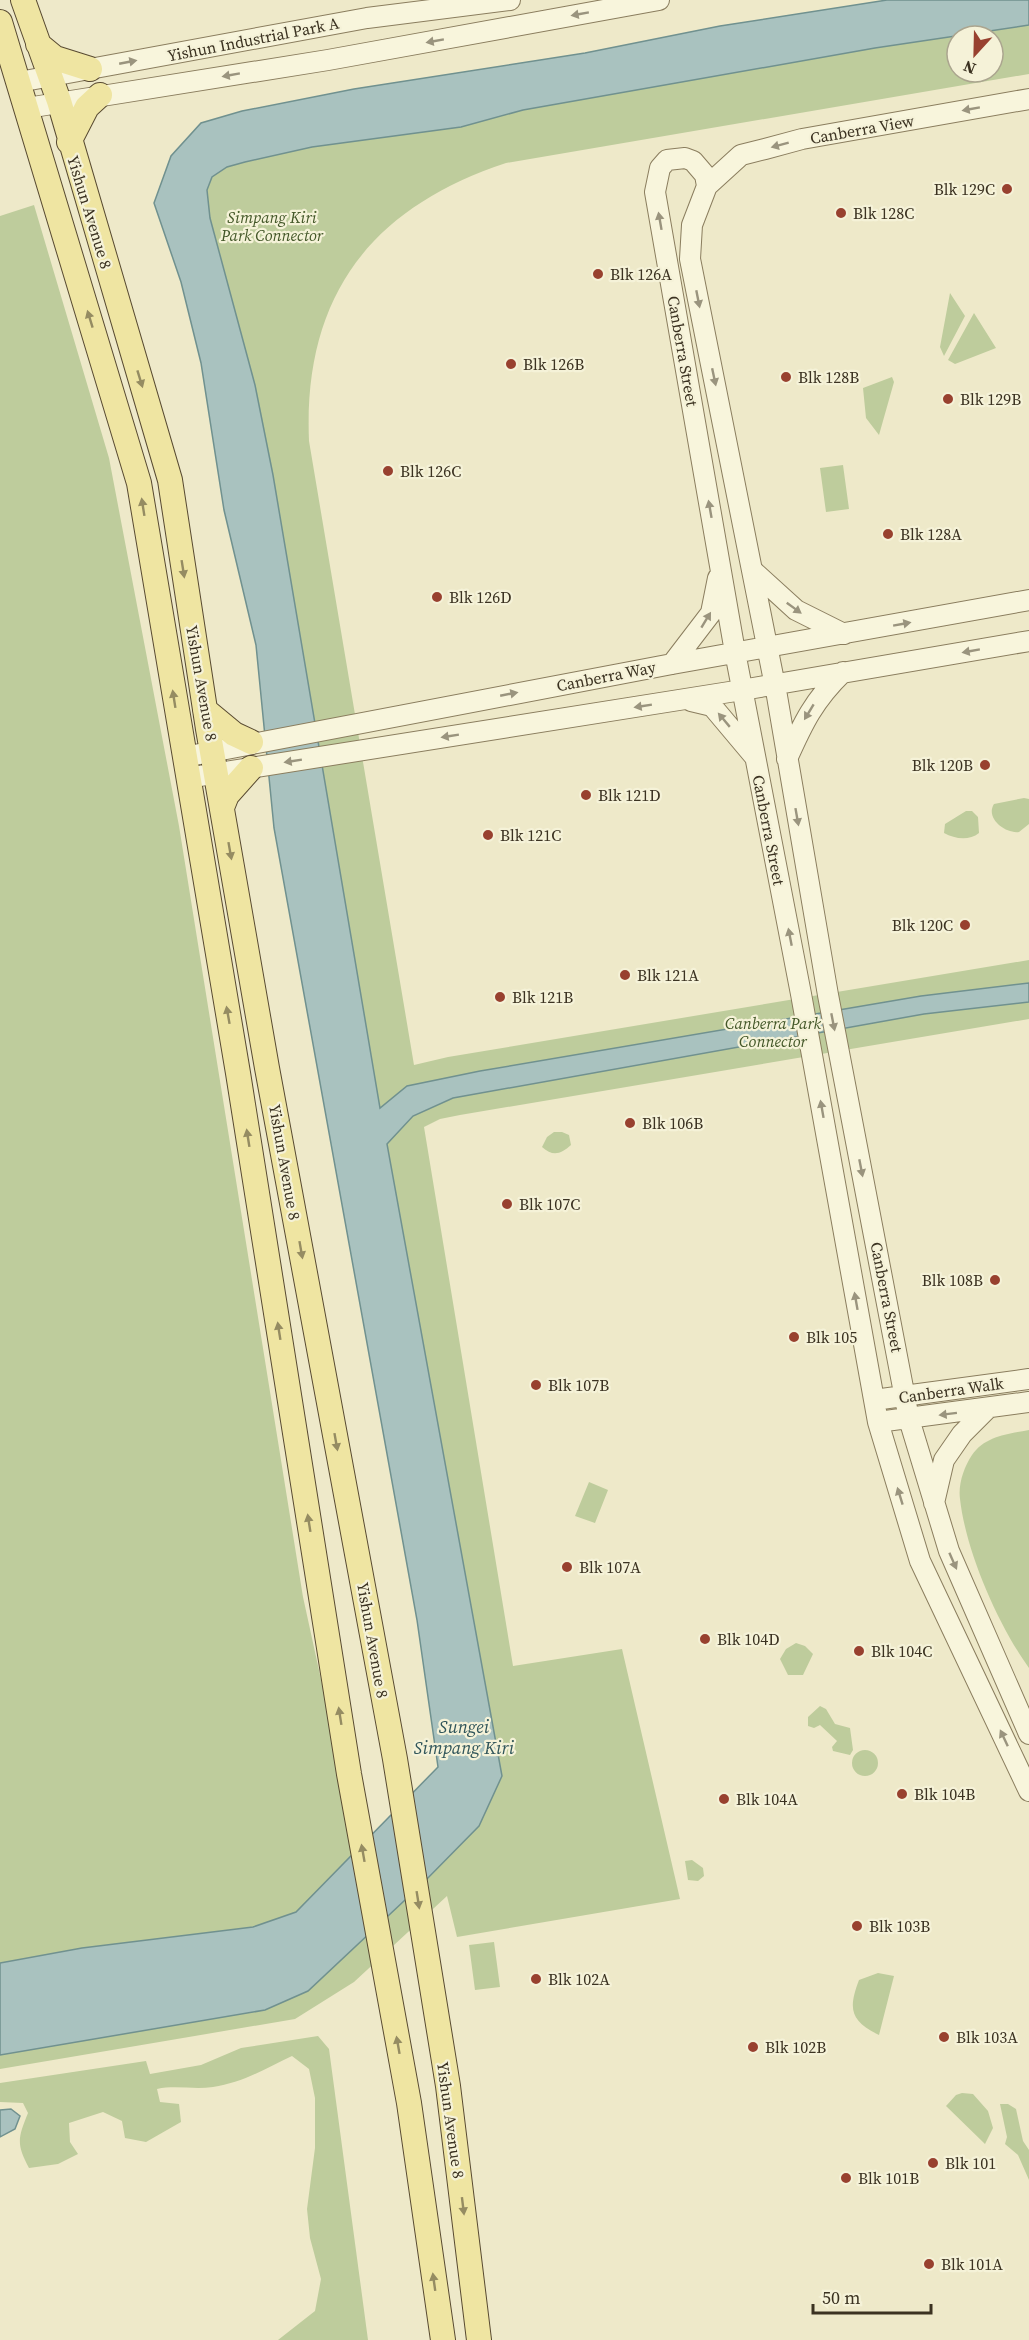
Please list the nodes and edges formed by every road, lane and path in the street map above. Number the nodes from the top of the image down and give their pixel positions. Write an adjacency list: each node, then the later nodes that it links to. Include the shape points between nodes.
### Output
1 (23, 0): 7 (main road, Yishun Avenue 8)
2 (510, 0): 4 (street, Yishun Industrial Park A)
3 (659, 0): 6 (street, Yishun Industrial Park A, one-way to 6)
4 (488, 2): 6 (street); 8 (street, Yishun Industrial Park A, one-way to 4, via 367,18)
5 (0, 22): 10 (main road, Yishun Avenue 8)
6 (492, 30): 11 (street, Yishun Industrial Park A, one-way to 11)
7 (38, 44): 8 (main road, via 55,58); 9 (main road, Yishun Avenue 8)
8 (90, 69): 9 (street, Yishun Industrial Park A)
9 (50, 77): 10 (street, Yishun Industrial Park A); 13 (main road, Yishun Avenue 8)
10 (19, 82): 14 (main road, Yishun Avenue 8)
11 (100, 95): 13 (street, Yishun Industrial Park A); 15 (main road, via 87,107)
12 (1029, 99): 16 (street, Canberra View, one-way to 16, via 802,139 741,155)
13 (59, 101): 14 (street, Yishun Industrial Park A); 15 (main road, Yishun Avenue 8)
14 (27, 108): 34 (main road, Yishun Avenue 8, one-way to 14, via 139,483)
15 (69, 142): 29 (main road, Yishun Avenue 8, one-way to 29, via 170,480)
16 (707, 186): 17 (street, Canberra Street, one-way to 16, via 655,192 660,168 674,158 693,161 705,175); 18 (street, Canberra Street, one-way to 18, via 692,225 690,259)
17 (720, 567): 23 (street, Canberra Street); 24 (street, one-way to 17, via 711,613)
18 (752, 570): 20 (street, one-way to 20, via 796,610); 22 (street, Canberra Street)
19 (1029, 600): 20 (street, Canberra Way, one-way to 19)
20 (844, 634): 22 (street, Canberra Way)
21 (1029, 641): 25 (street, Canberra Way, one-way to 25)
22 (768, 648): 23 (street, Canberra Way); 26 (street, Canberra Street)
23 (735, 652): 24 (street, Canberra Way); 27 (street, Canberra Street)
24 (672, 664): 30 (street, Canberra Way, one-way to 24)
25 (843, 672): 26 (street, Canberra Way); 32 (street, one-way to 32, via 820,694)
26 (774, 684): 27 (street, Canberra Way); 32 (street, Canberra Street)
27 (742, 690): 28 (street, Canberra Way); 31 (street, Canberra Street)
28 (682, 699): 31 (street, one-way to 28, via 712,706); 35 (street, Canberra Way, one-way to 35)
29 (205, 710): 30 (main road, via 234,734); 33 (main road, Yishun Avenue 8)
30 (252, 742): 33 (street, Canberra Way)
31 (756, 758): 39 (street, Canberra Street, one-way to 31)
32 (787, 759): 38 (street, Canberra Street, one-way to 38, via 838,1049)
33 (215, 761): 34 (street, Canberra Way); 35 (street, Canberra Way); 36 (main road, Yishun Avenue 8)
34 (186, 767): 47 (main road, Yishun Avenue 8, one-way to 34, via 409,2103 349,1774)
35 (253, 767): 36 (main road, via 233,786)
36 (223, 805): 48 (main road, Yishun Avenue 8, one-way to 48, via 395,1759 447,2086)
37 (1029, 1379): 38 (street, Canberra Walk)
38 (906, 1396): 39 (street, Canberra Walk); 42 (street, Canberra Street)
39 (874, 1400): 43 (street, Canberra Street)
40 (1029, 1402): 41 (street, Canberra Walk)
41 (987, 1409): 42 (street, Canberra Walk, one-way to 42); 44 (street, via 944,1460)
42 (909, 1419): 43 (street, Canberra Walk); 44 (street, Canberra Street)
43 (878, 1422): 46 (street, Canberra Street, one-way to 43, via 920,1561)
44 (934, 1506): 45 (street, Canberra Street, one-way to 45, via 949,1551)
45 (1029, 1734)
46 (1029, 1791)
47 (442, 2340)
48 (479, 2340)

